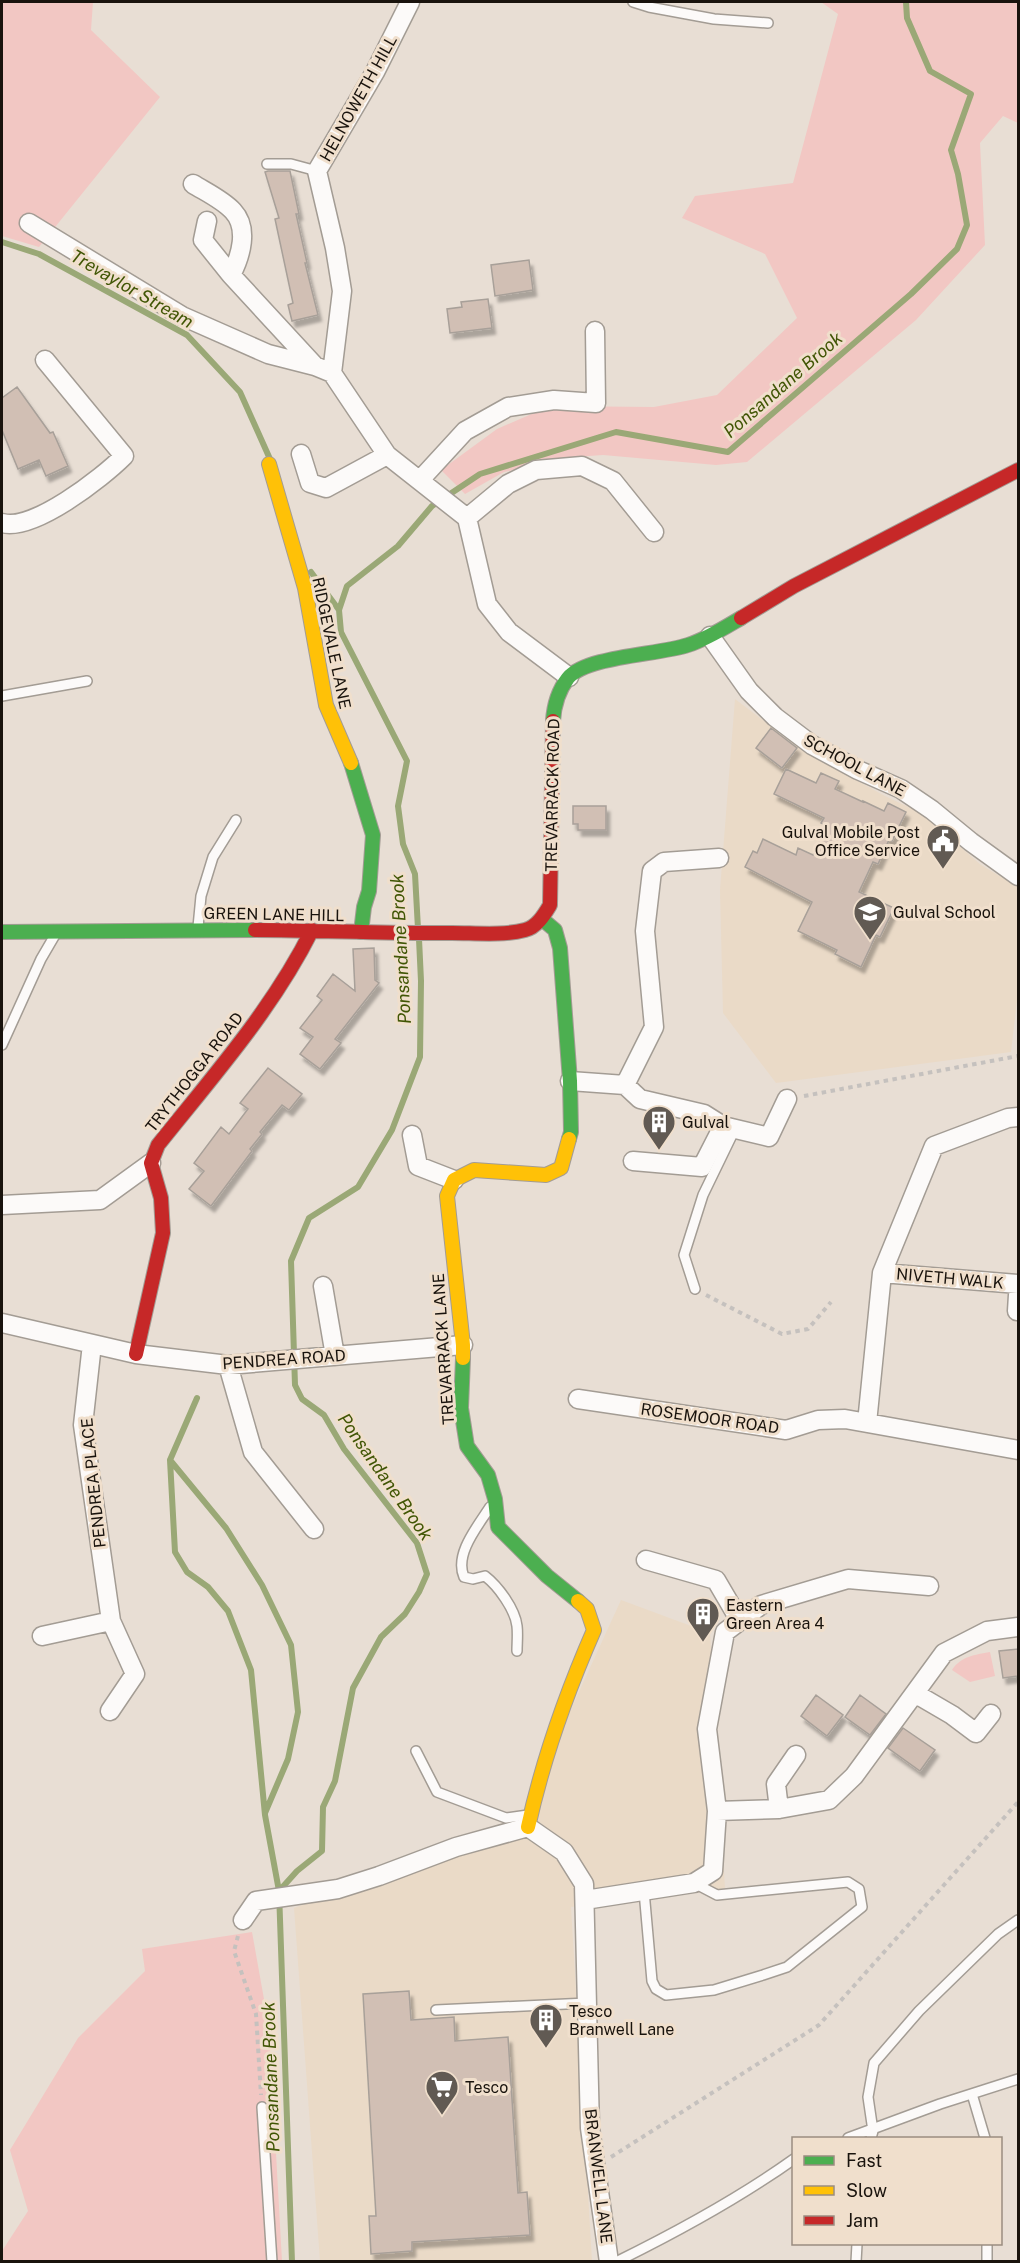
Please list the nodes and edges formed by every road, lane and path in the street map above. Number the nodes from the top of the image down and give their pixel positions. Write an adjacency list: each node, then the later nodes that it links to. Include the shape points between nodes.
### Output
1 (410, 2): 5 (street, HELNOWETH HILL, via 375,72)
2 (633, 2): 3 (lane, via 714,19)
3 (768, 23)
4 (267, 164): 5 (lane, via 291,164)
5 (317, 171): 12 (street, HELNOWETH HILL, via 342,291)
6 (193, 184): 9 (street, via 234,212 242,226 241,249)
7 (207, 221): 9 (street, via 203,240)
8 (28, 223): 12 (street, via 182,316 268,354)
9 (231, 275): 12 (street)
10 (595, 331): 17 (street, via 596,403 554,400 508,407 465,431)
11 (45, 360): 19 (street, via 124,456 54,510 10,525)
12 (323, 369): 14 (street)
13 (301, 454): 14 (street, via 310,483 326,488)
14 (387, 455): 17 (street)
15 (269, 464): 33 (street, RIDGEVALE LANE, via 304,588 326,705 350,759 373,835)
16 (1018, 470): 21 (street, via 794,586)
17 (420, 480): 18 (street)
18 (463, 515): 20 (street, via 536,470 582,466 613,481); 22 (street, via 487,604 509,632)
19 (2, 523)
20 (654, 532)
21 (710, 636): 22 (street, via 686,646 589,665); 27 (street, SCHOOL LANE, via 749,691 775,717 812,745 901,789)
22 (568, 677): 28 (street, TREVARRACK ROAD, via 555,701 551,734 550,905)
23 (87, 681): 24 (lane)
24 (2, 696)
25 (236, 820): 30 (lane, via 213,857 201,896)
26 (719, 858): 37 (street, via 664,862 652,871 645,931 654,1028)
27 (1018, 876)
28 (542, 919): 33 (street, GREEN LANE HILL, via 527,930 500,933); 36 (street, via 555,930 560,948)
29 (57, 930): 30 (street, GREEN LANE HILL); 32 (street, GREEN LANE HILL); 34 (lane)
30 (198, 930): 31 (street, GREEN LANE HILL)
31 (312, 930): 33 (street, GREEN LANE HILL); 43 (street, TRYTHOGGA ROAD, via 297,962 158,1145)
32 (2, 932)
33 (361, 932)
34 (2, 1045)
35 (1018, 1056): 38 (path)
36 (570, 1081): 37 (street); 44 (street, via 571,1132 561,1168 546,1175 474,1170)
37 (625, 1085): 40 (street, via 640,1099 704,1114)
38 (787, 1099): 40 (street, via 769,1137)
39 (1018, 1117): 46 (street, via 934,1146)
40 (729, 1128): 42 (street, via 702,1167); 49 (lane, via 684,1255)
41 (412, 1135): 44 (street, via 418,1166)
42 (633, 1161)
43 (151, 1162): 45 (street, via 100,1200); 54 (street, via 161,1197 163,1233)
44 (454, 1180): 53 (street, TREVARRACK LANE, via 447,1196)
45 (2, 1205)
46 (882, 1273): 47 (street, NIVETH WALK); 58 (street)
47 (1018, 1284)
48 (323, 1286): 55 (street)
49 (695, 1289): 50 (path, via 782,1334 808,1329)
50 (831, 1302)
51 (2, 1323): 52 (street, PENDREA ROAD)
52 (92, 1344): 54 (street, PENDREA ROAD); 64 (street, PENDREA PLACE, via 83,1425)
53 (463, 1345): 55 (street, PENDREA ROAD); 60 (street, TREVARRACK LANE, via 461,1408 467,1446 488,1476)
54 (136, 1354): 56 (street, PENDREA ROAD)
55 (335, 1356): 56 (street, PENDREA ROAD)
56 (228, 1365): 61 (street, via 253,1452)
57 (578, 1399): 58 (street, ROSEMOOR ROAD, via 786,1430 818,1419)
58 (867, 1423): 59 (street, ROSEMOOR ROAD)
59 (1018, 1450)
60 (495, 1499): 68 (lane, via 462,1558 461,1570 464,1577 472,1580 485,1576 494,1585 515,1618); 77 (street, TREVARRACK LANE, via 498,1527 587,1609 594,1629 549,1741)
61 (314, 1529)
62 (646, 1560): 65 (street, via 716,1581)
63 (929, 1586): 65 (street, via 848,1579 761,1605)
64 (111, 1621): 67 (street); 70 (street, PENDREA PLACE, via 135,1674)
65 (740, 1621): 76 (street, via 725,1632 707,1729)
66 (1018, 1627): 69 (street, via 987,1631 944,1653)
67 (42, 1636)
68 (517, 1651)
69 (916, 1694): 71 (street, via 976,1733); 75 (street, via 854,1776 829,1800)
70 (110, 1712)
71 (992, 1714)
72 (416, 1750): 77 (lane, via 437,1792 506,1818)
73 (796, 1755): 75 (street, via 776,1784)
74 (1018, 1802): 91 (path, via 819,2025)
75 (779, 1809): 76 (street)
76 (717, 1811): 78 (street, via 713,1871)
77 (529, 1821): 80 (street, BRANWELL LANE, via 564,1852 584,1884); 81 (street, via 348,1886 256,1901)
78 (694, 1883): 79 (street); 79 (lane, via 717,1895 848,1882 859,1889 862,1907 787,1966 714,1990 666,1995 652,1981)
79 (644, 1891): 80 (street)
80 (585, 1900): 83 (street, BRANWELL LANE)
81 (243, 1920): 87 (path, via 234,1951 256,2014)
82 (1018, 1920): 88 (lane, via 998,1934 919,2011 874,2063 868,2097)
83 (587, 2003): 84 (lane); 91 (street, BRANWELL LANE, via 590,2128)
84 (436, 2010)
85 (1018, 2079): 86 (lane)
86 (972, 2094): 88 (lane); 89 (lane)
87 (262, 2107): 94 (lane)
88 (872, 2135)
89 (984, 2137)
90 (792, 2160): 96 (lane)
91 (597, 2166): 95 (street, BRANWELL LANE)
92 (857, 2245): 97 (lane)
93 (987, 2245): 98 (lane)
94 (272, 2262)
95 (609, 2262)
96 (616, 2262)
97 (856, 2262)
98 (987, 2262)

